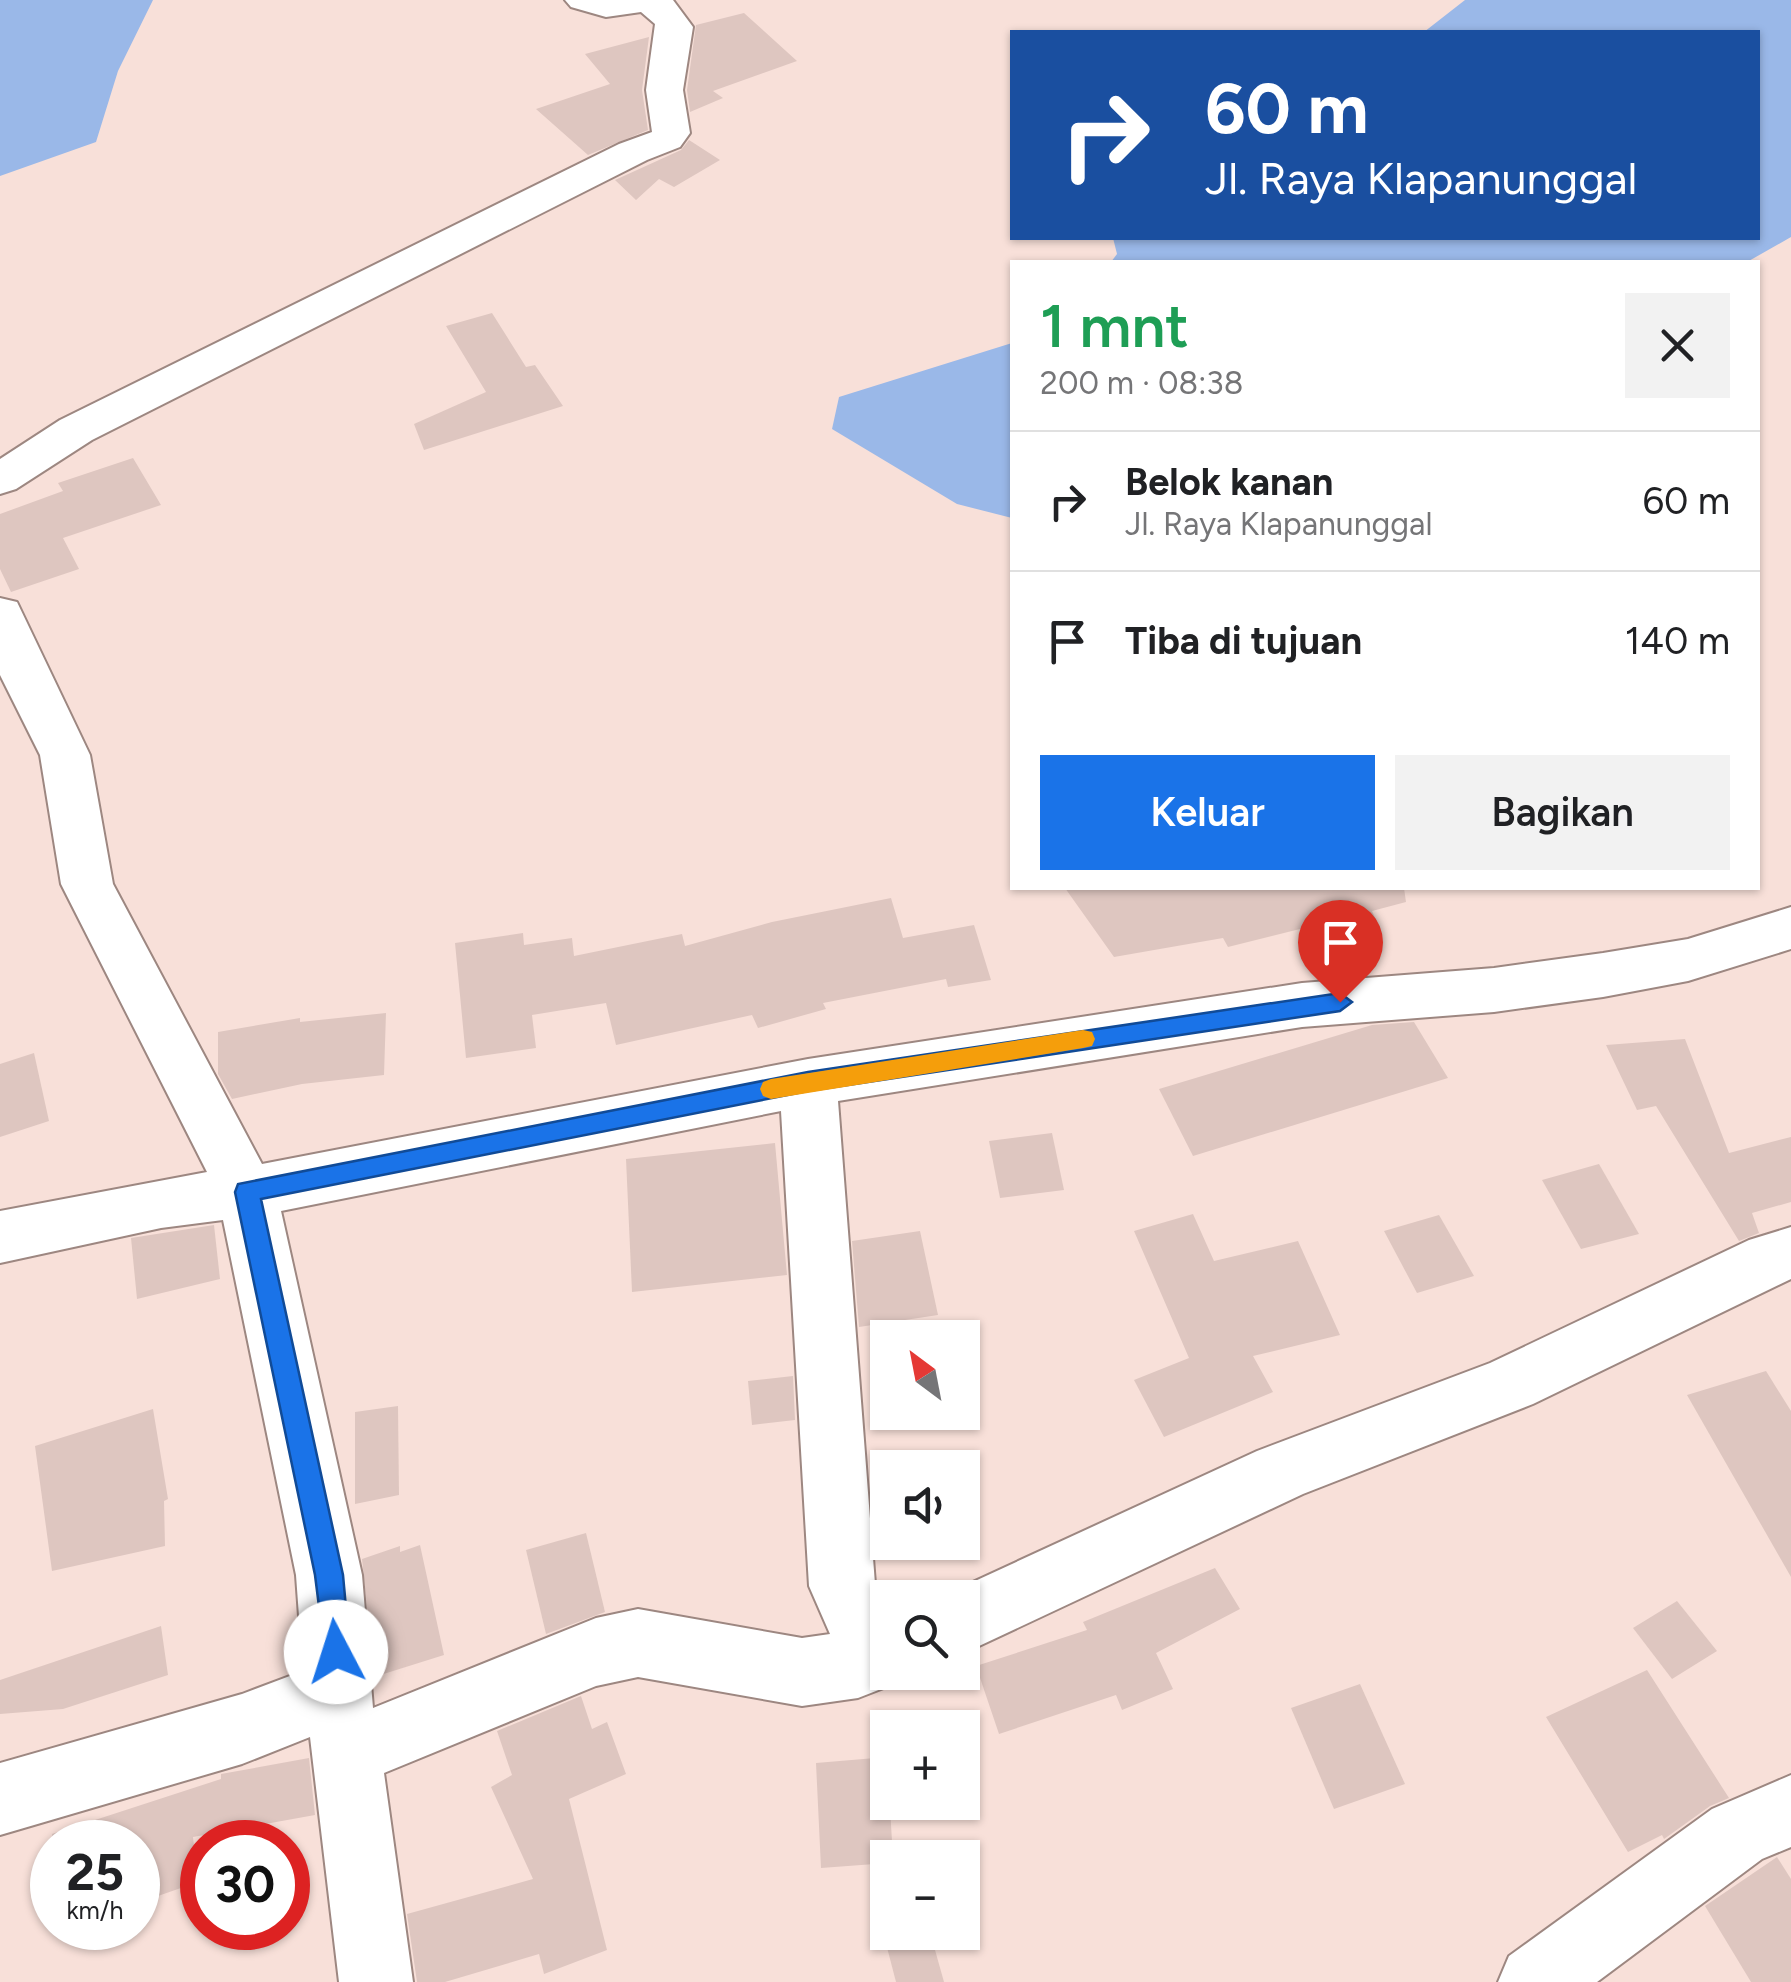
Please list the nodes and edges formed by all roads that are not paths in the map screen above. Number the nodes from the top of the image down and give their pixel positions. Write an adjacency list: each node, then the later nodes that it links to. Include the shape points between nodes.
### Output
1 (583, 0): 2 (street, via 606,6)
2 (652, 1): 3 (street, via 674,27 662,80 667,139 76,430)
3 (0, 480)
4 (0, 614): 7 (street, via 65,755 88,884)
5 (1791, 928): 6 (street, via 1688,960 1604,975 1302,1005)
6 (808, 1082): 7 (street); 11 (street, via 842,1586 849,1607)
7 (247, 1192): 8 (street); 13 (street, via 329,1575)
8 (0, 1237)
9 (1791, 1253): 10 (street, via 1511,1384 1280,1472)
10 (980, 1612)
11 (870, 1630)
12 (870, 1660): 13 (street, via 802,1672 638,1643 522,1680)
13 (343, 1722): 14 (street, via 242,1730); 16 (street)
14 (0, 1798)
15 (1791, 1811): 17 (street, via 1737,1834)
16 (376, 1982)
17 (1535, 1982)

